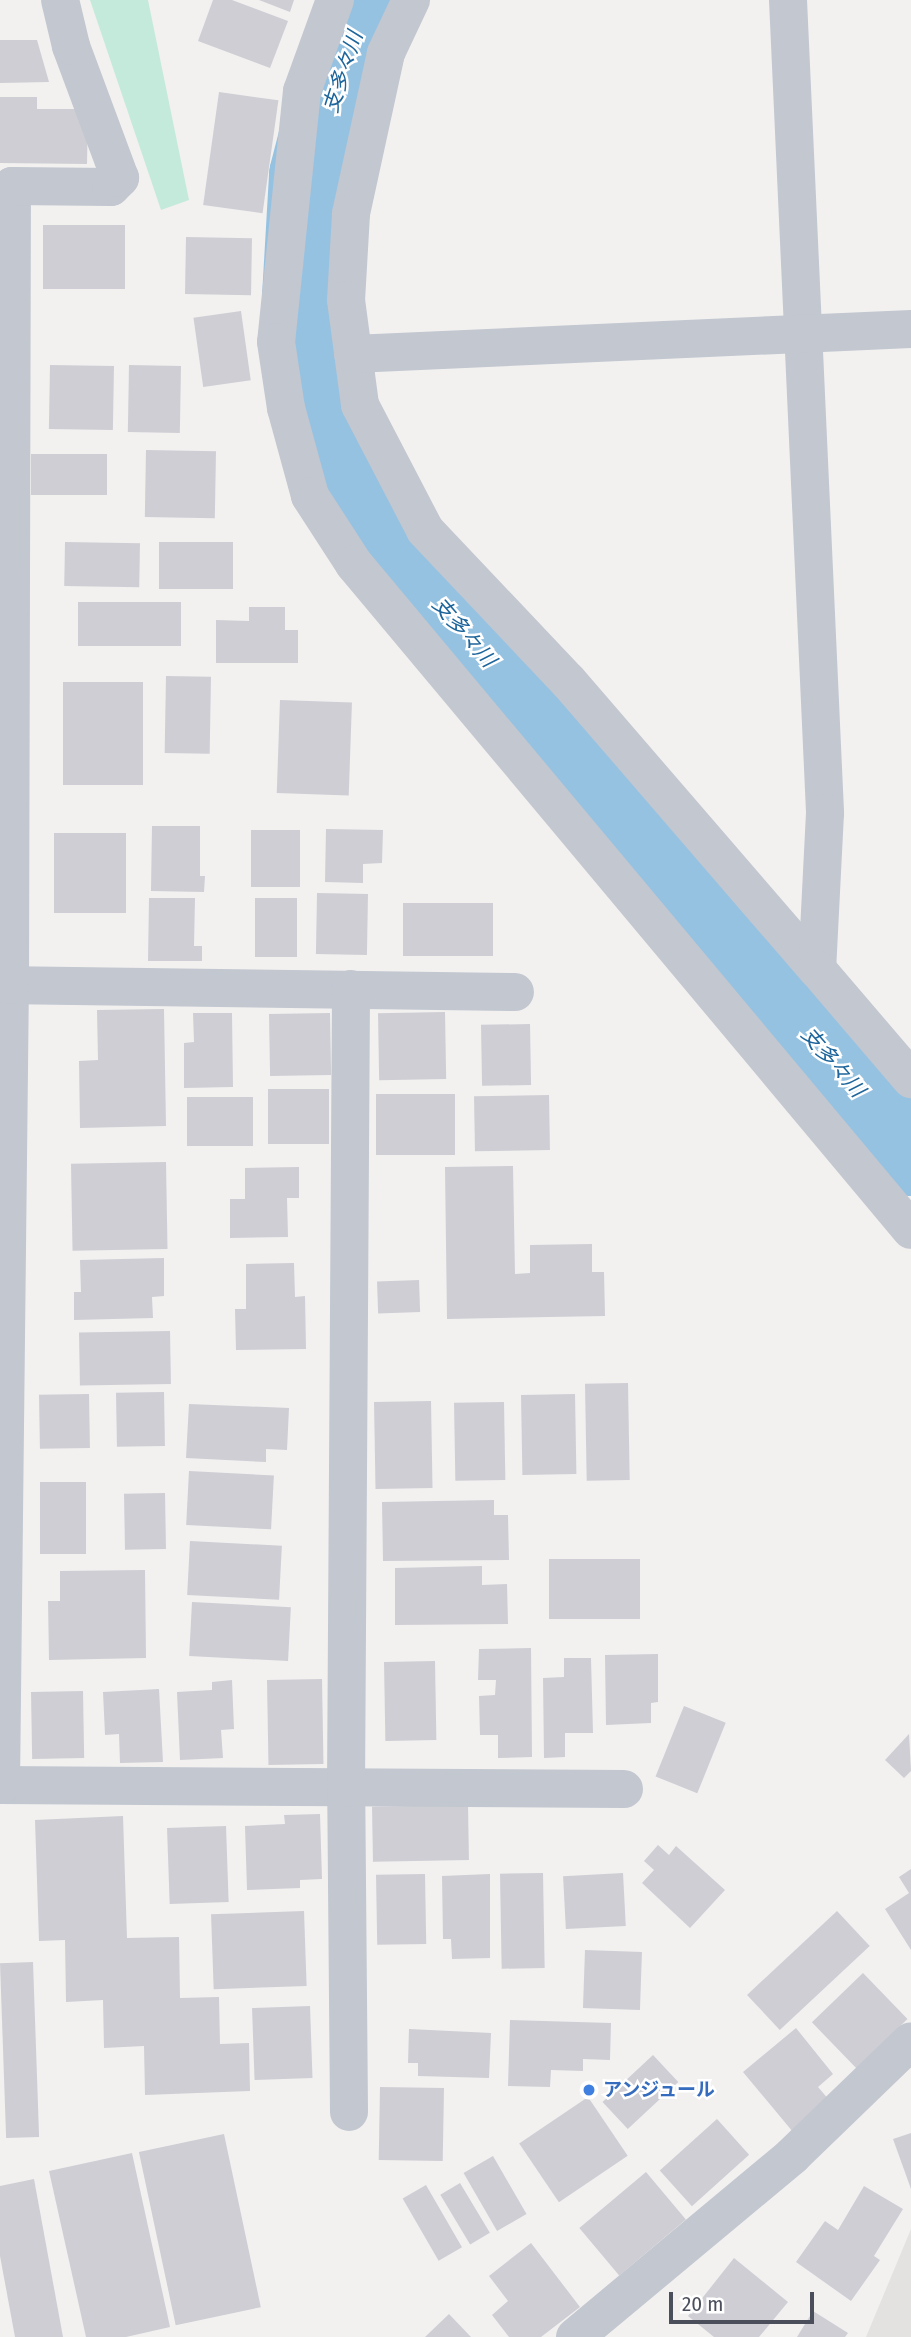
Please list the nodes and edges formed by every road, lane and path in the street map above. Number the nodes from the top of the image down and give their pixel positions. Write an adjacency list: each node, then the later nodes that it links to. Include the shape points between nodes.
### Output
1 (60, 0): 5 (street, via 71,46 120,178 111,187)
2 (335, 0): 14 (street, via 302,91 276,342 286,408 310,496 354,564)
3 (411, 0): 8 (street, via 386,53 351,214 346,300)
4 (788, 0): 7 (street)
5 (6, 186): 10 (street)
6 (911, 329): 7 (street)
7 (803, 335): 8 (street); 9 (street, via 825,813)
8 (353, 354): 9 (street, via 360,405 425,530 568,681)
9 (817, 970): 13 (street)
10 (5, 985): 11 (street); 15 (street)
11 (351, 989): 12 (street); 16 (street)
12 (515, 992)
13 (911, 1079)
14 (911, 1230)
15 (0, 1785): 16 (street)
16 (346, 1788): 17 (street); 19 (street)
17 (624, 1788)
18 (911, 2040): 20 (street, via 792,2156)
19 (349, 2112)
20 (575, 2337)

